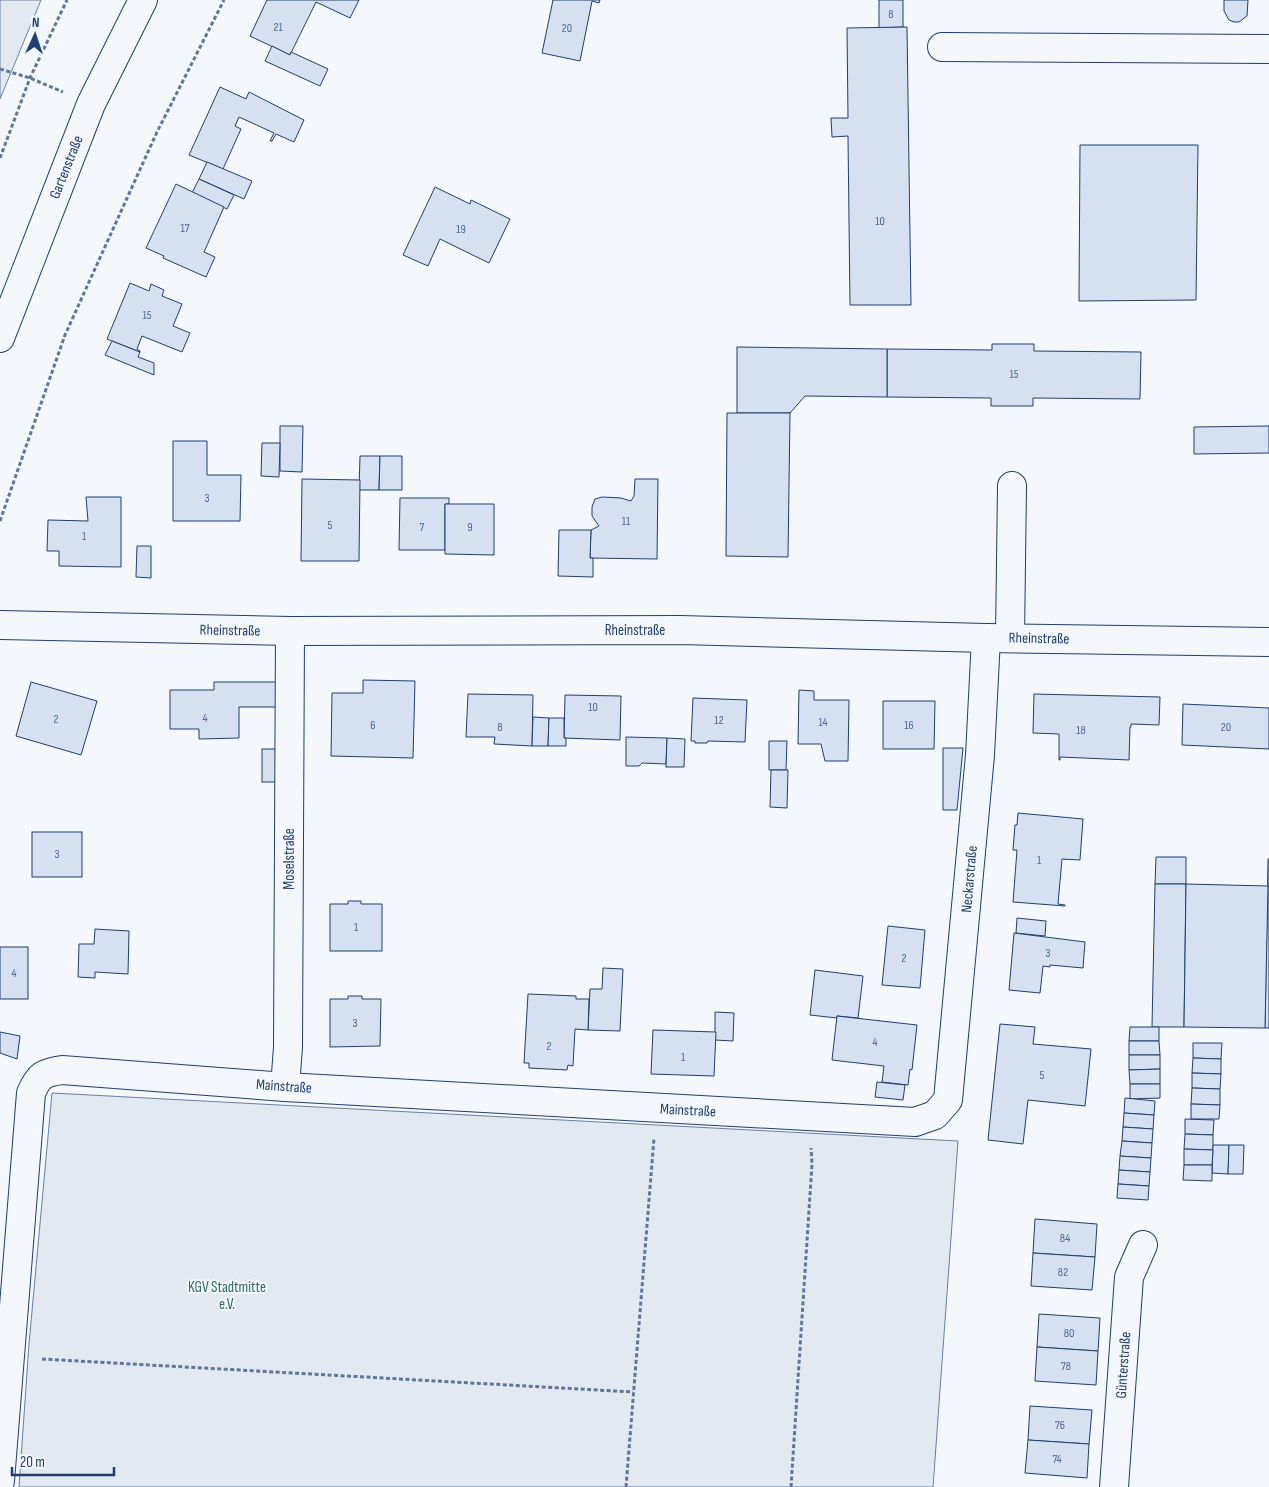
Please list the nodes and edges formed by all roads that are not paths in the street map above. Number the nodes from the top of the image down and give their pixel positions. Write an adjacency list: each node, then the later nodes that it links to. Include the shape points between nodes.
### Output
1 (143, 0): 4 (street, Gartenstraße, via 91,104)
2 (942, 48): 3 (street)
3 (1269, 49)
4 (0, 338)
5 (1012, 486): 8 (street, Neckarstraße)
6 (0, 625): 7 (street, Rheinstraße)
7 (290, 631): 8 (street, Rheinstraße, via 680,630); 10 (street, Moselstraße)
8 (998, 638): 9 (street, Rheinstraße); 11 (street, Neckarstraße, via 980,755 948,1100)
9 (1269, 642)
10 (285, 1086): 11 (street, Mainstraße, via 915,1122); 13 (street, Mainstraße, via 62,1070 46,1073 36,1080 31,1093)
11 (935, 1116)
12 (1143, 1245): 14 (street, Günterstraße, via 1129,1277)
13 (0, 1481)
14 (1114, 1487)

